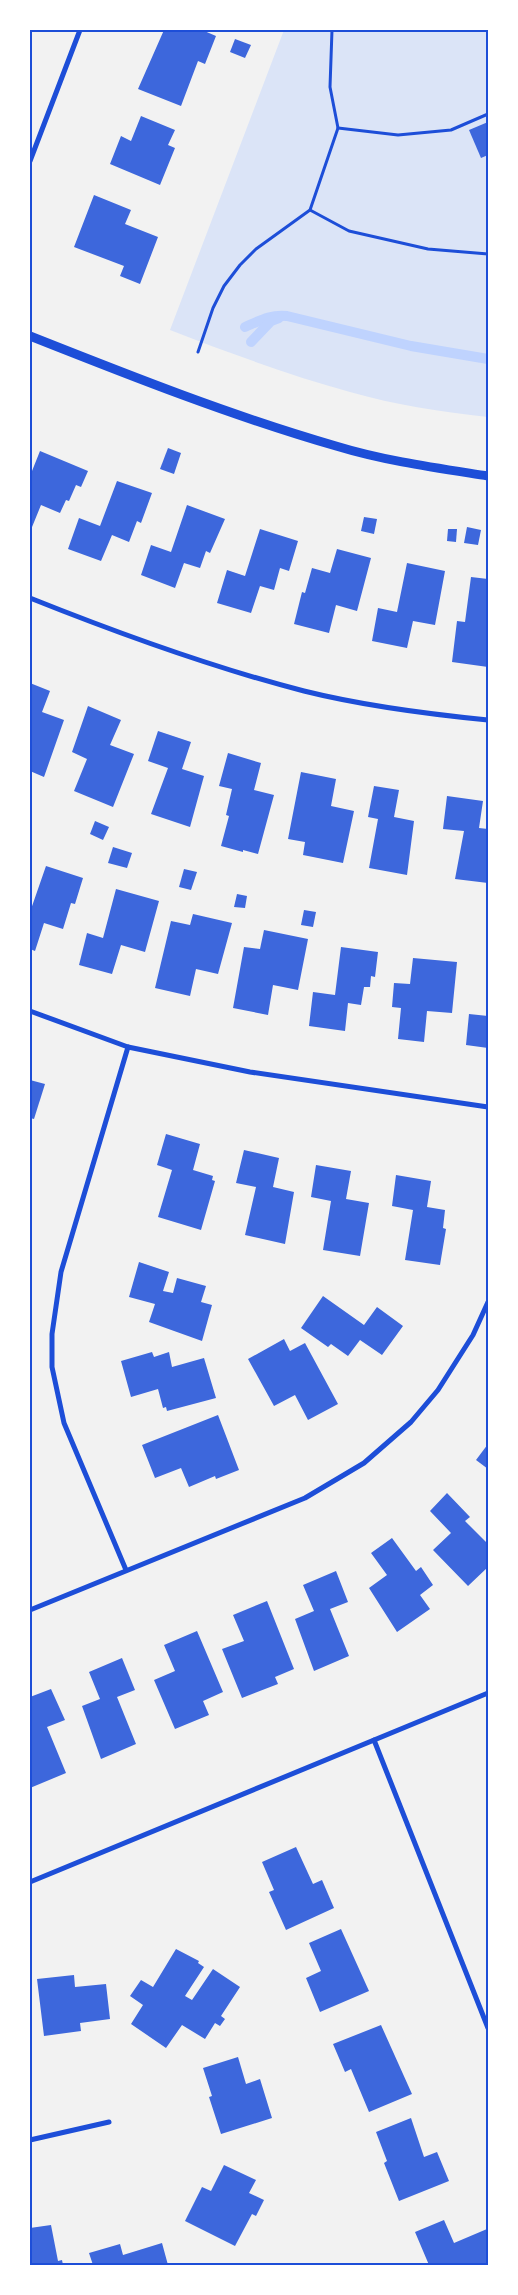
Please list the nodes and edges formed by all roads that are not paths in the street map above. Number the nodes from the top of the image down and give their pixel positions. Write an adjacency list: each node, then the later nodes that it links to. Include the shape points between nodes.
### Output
1 (80, 30): 2 (street)
2 (30, 161)
3 (30, 336): 4 (street, via 180,395 337,447)
4 (488, 476)
5 (30, 598): 6 (street, via 192,659 305,692 422,713)
6 (488, 720)
7 (30, 1011): 8 (street)
8 (128, 1047): 9 (street, via 250,1072); 11 (street, via 60,1272 52,1334 52,1367 64,1423)
9 (488, 1107)
10 (488, 1302): 11 (street, via 474,1334 438,1390 411,1422 364,1463 305,1498)
11 (126, 1570): 12 (street)
12 (30, 1610)
13 (488, 1693): 14 (street)
14 (374, 1740): 15 (street); 16 (street)
15 (30, 1882)
16 (488, 2028)
17 (109, 2122): 18 (street)
18 (30, 2140)

